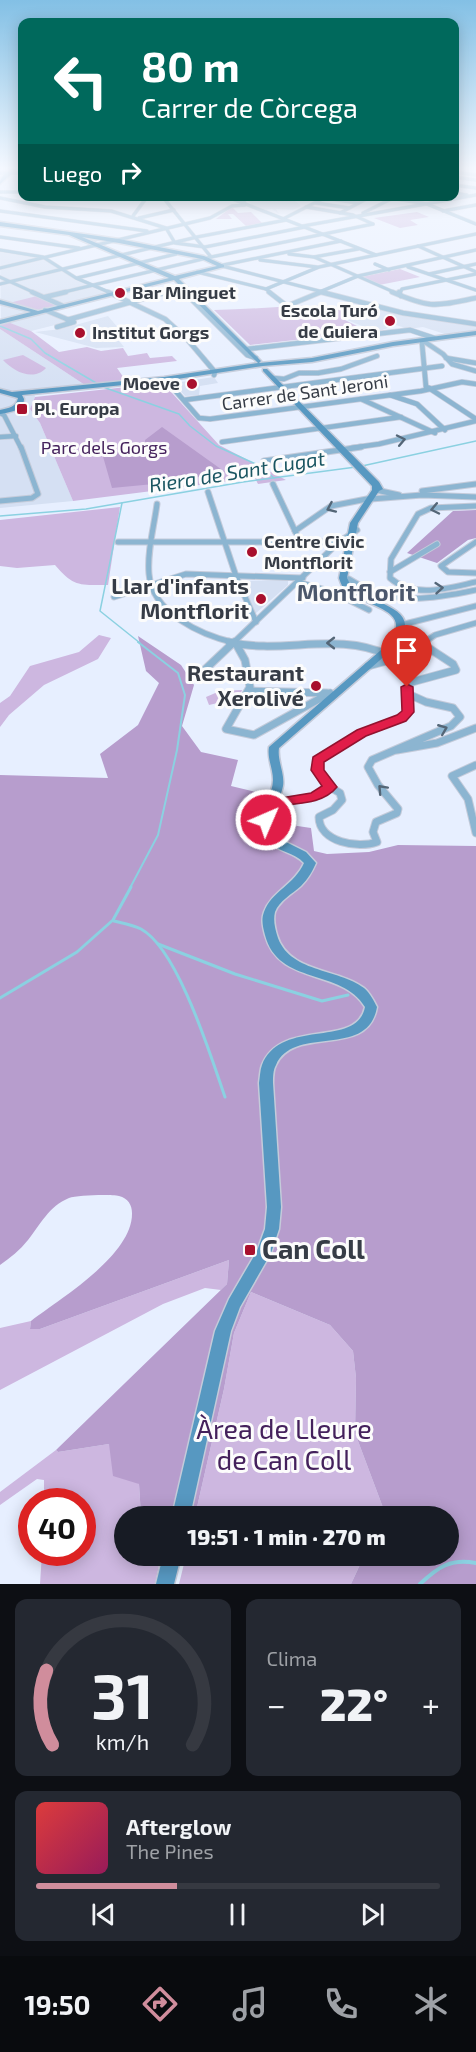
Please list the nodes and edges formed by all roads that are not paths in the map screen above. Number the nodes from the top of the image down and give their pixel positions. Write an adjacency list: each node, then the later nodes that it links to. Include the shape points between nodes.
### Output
1 (41, 243): 16 (street)
2 (91, 243): 12 (street)
3 (111, 243): 12 (street)
4 (126, 243): 17 (street)
5 (175, 243): 14 (street); 17 (street)
6 (202, 243): 14 (street)
7 (225, 243): 14 (street)
8 (280, 243): 24 (street)
9 (332, 243): 21 (street)
10 (346, 243): 15 (street)
11 (432, 243): 13 (street)
12 (97, 246): 16 (street); 22 (street)
13 (417, 246): 23 (street); 28 (street)
14 (205, 247): 24 (street)
15 (359, 248): 23 (street); 25 (street)
16 (84, 249): 26 (street)
17 (149, 249): 20 (street); 22 (street)
18 (0, 250): 26 (street)
19 (476, 250): 28 (street)
20 (176, 254): 27 (street); 30 (street)
21 (280, 254): 25 (street); 29 (street)
22 (121, 255): 30 (street); 39 (street)
23 (376, 255): 31 (street)
24 (211, 257): 27 (street)
25 (314, 257): 31 (street)
26 (45, 258): 38 (street); 39 (street)
27 (204, 258): 34 (street); 40 (street)
28 (445, 258): 35 (street); 36 (street)
29 (254, 259): 34 (street); 37 (street)
30 (139, 263): 40 (street); 47 (street)
31 (330, 264): 37 (street); 45 (street)
32 (375, 264): 41 (street)
33 (476, 264): 36 (street)
34 (222, 266): 42 (street); 51 (street)
35 (406, 266): 41 (street); 44 (street)
36 (464, 266): 43 (street); 44 (street)
37 (318, 267): 51 (street)
38 (0, 268)
39 (62, 269): 47 (street); 49 (street)
40 (156, 270): 48 (street); 53 (street)
41 (388, 270): 45 (street)
42 (197, 272): 48 (street); 56 (street)
43 (476, 273): 50 (street)
44 (427, 274): 50 (street)
45 (358, 276): 58 (street); 60 (street)
46 (0, 277): 49 (street)
47 (76, 278): 53 (street)
48 (174, 278): 54 (street); 59 (street)
49 (10, 281): 52 (street); 61 (street)
50 (444, 281): 55 (street); 60 (street, via 402,289)
51 (284, 282): 56 (street); 58 (street)
52 (0, 284)
53 (94, 285): 59 (street); 61 (street)
54 (184, 287): 57 (street); 80 (street)
55 (474, 288)
56 (266, 289): 58 (street, via 283,304)
57 (176, 290): 64 (street); 85 (street, via 184,291 247,355)
58 (323, 291): 70 (street)
59 (112, 294): 64 (street); 66 (street)
60 (401, 296): 65 (street)
61 (45, 297): 66 (street)
62 (476, 298): 65 (street)
63 (0, 302): 68 (street)
64 (132, 302): 69 (street); 87 (street, via 165,319)
65 (422, 305): 70 (street)
66 (63, 306): 67 (street)
67 (45, 310): 68 (street); 71 (street)
68 (36, 312): 72 (street)
69 (96, 312): 71 (street); 73 (street, via 99,315)
70 (403, 313): 74 (street)
71 (67, 320): 73 (street)
72 (1, 321)
73 (74, 322): 75 (street)
74 (476, 324)
75 (57, 327)
76 (476, 335): 77 (street); 78 (street)
77 (436, 338): 78 (street); 79 (street); 80 (street, via 410,330)
78 (424, 343): 79 (street); 82 (street); 85 (street, via 333,360); 86 (street)
79 (393, 344): 85 (street)
80 (247, 349): 85 (street)
81 (377, 356): 85 (street, via 341,369 299,373 284,379)
82 (446, 358): 83 (street); 88 (street, via 452,364)
83 (476, 363)
84 (442, 366): 86 (street)
85 (265, 367): 87 (street); 87 (street); 92 (street)
86 (425, 368): 92 (street); 93 (street)
87 (213, 371): 89 (street); 90 (street)
88 (476, 371)
89 (166, 380): 90 (street); 101 (street, Carrer de Sant Jeroni)
90 (122, 383): 96 (street)
91 (476, 384): 93 (street, Carrer de Sant Jeroni, via 462,382)
92 (282, 387): 101 (street); 103 (street)
93 (429, 388): 94 (street, Carrer de Sant Jeroni); 106 (street)
94 (421, 390): 98 (street, Carrer de Sant Jeroni); 102 (street)
95 (0, 392): 97 (street)
96 (36, 393): 97 (street); 99 (street)
97 (14, 394): 99 (street)
98 (390, 395): 100 (street, Carrer de Sant Jeroni); 102 (street)
99 (21, 399): 104 (street, via 19,405)
100 (361, 399): 103 (street, Carrer de Sant Jeroni); 105 (street)
101 (184, 400): 103 (street, Carrer de Sant Jeroni, via 204,419)
102 (414, 403): 108 (street)
103 (300, 407): 107 (street)
104 (3, 413): 110 (street)
105 (401, 417): 107 (street); 109 (street)
106 (476, 420): 108 (street)
107 (321, 428): 112 (street); 113 (street)
108 (445, 430): 109 (street)
109 (435, 433): 113 (street, one-way to 109)
110 (16, 436): 111 (street); 121 (street, via 38,492 36,497)
111 (0, 437)
112 (222, 442)
113 (343, 450): 114 (street); 118 (street, via 369,477)
114 (264, 461)
115 (273, 484): 124 (street)
116 (476, 484): 119 (street)
117 (208, 492): 128 (street)
118 (375, 494): 119 (street); 119 (street); 124 (street, one-way to 124, via 331,506); 125 (street, via 354,523)
119 (398, 496): 120 (street)
120 (476, 497)
121 (0, 501)
122 (157, 504): 127 (street)
123 (476, 506): 133 (street, one-way to 133, via 431,508 418,514 391,559)
124 (295, 531): 129 (street)
125 (354, 532): 130 (street); 136 (street); 146 (street, via 343,578 346,586 393,610)
126 (118, 542): 127 (street)
127 (152, 542): 128 (street); 139 (street)
128 (225, 542): 129 (street); 135 (street)
129 (300, 542): 130 (street)
130 (339, 542): 137 (street)
131 (476, 542): 134 (street, via 441,566 448,572)
132 (437, 544): 133 (street)
133 (390, 572): 138 (street, one-way to 138, via 395,583 417,589)
134 (476, 573)
135 (236, 576): 137 (street); 139 (street, via 194,573); 144 (street)
136 (349, 579): 140 (street, via 370,592 410,600); 146 (street, via 353,588 400,612 406,619)
137 (301, 580): 143 (street); 144 (street)
138 (476, 582)
139 (151, 585): 141 (street); 147 (street, via 162,603 183,621)
140 (476, 590)
141 (114, 597)
142 (476, 606): 146 (street)
143 (369, 610)
144 (256, 622): 147 (street)
145 (476, 623): 148 (street)
146 (403, 625): 149 (street, via 405,634)
147 (235, 642): 149 (street, one-way to 147, via 336,642 265,647); 151 (street); 152 (street, via 244,660)
148 (421, 643): 150 (street, via 401,657); 154 (street, via 456,670 419,678 410,683)
149 (386, 653): 150 (street)
150 (372, 665): 153 (street)
151 (197, 677)
152 (249, 691): 153 (street); 153 (street, via 226,729 254,735)
153 (336, 693): 159 (street, via 274,747 271,757 278,779)
154 (406, 693): 156 (street, one-way to 154, via 451,726 460,717 453,708); 158 (street, via 408,712 402,718 362,733 318,760 317,770)
155 (476, 728): 156 (street, via 437,743)
156 (389, 751): 158 (street, one-way to 156, via 342,800 319,817 319,825 329,836 373,845 377,842 373,832 376,822 398,809 368,767 372,760)
157 (476, 765): 160 (street, via 458,771 452,779 468,799)
158 (330, 787): 159 (street, via 315,797)
159 (273, 803): 161 (street, via 266,820 269,837 310,863 270,909 268,921 273,942 300,968 363,993 371,1007 364,1024 348,1032 289,1044 268,1065 272,1229 264,1254 223,1331)
160 (476, 833)
161 (183, 1506)
162 (170, 1566): 163 (street)
163 (165, 1584)

